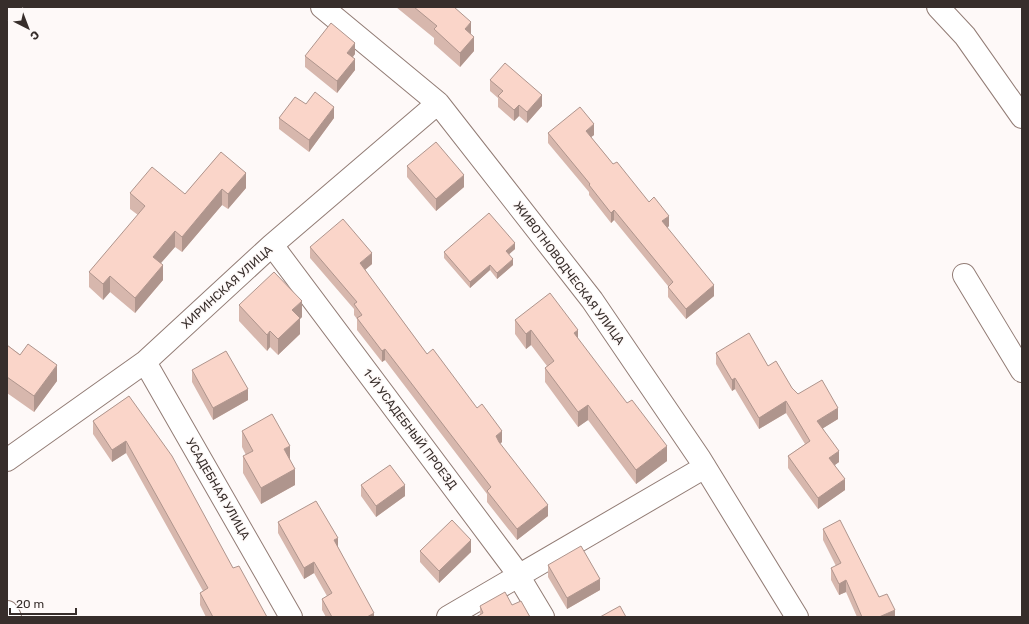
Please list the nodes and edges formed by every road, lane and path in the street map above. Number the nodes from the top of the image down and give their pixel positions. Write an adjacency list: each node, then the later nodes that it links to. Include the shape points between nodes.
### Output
1 (322, 7): 3 (street, ЖИВОТНОВОДЧЕСКАЯ УЛИЦА)
2 (938, 7): 4 (street, via 965,36)
3 (438, 103): 5 (street, ХИРИНСКАЯ УЛИЦА); 10 (street, ЖИВОТНОВОДЧЕСКАЯ УЛИЦА, via 592,300)
4 (1022, 117)
5 (272, 245): 7 (street, ХИРИНСКАЯ УЛИЦА); 11 (street, 1-Й УСАДЕБНЫЙ ПРОЕЗД)
6 (964, 275): 8 (street)
7 (145, 362): 9 (street, ХИРИНСКАЯ УЛИЦА); 14 (street, УСАДЕБНАЯ УЛИЦА)
8 (1022, 371)
9 (7, 460)
10 (705, 467): 11 (street); 17 (street, ЖИВОТНОВОДЧЕСКАЯ УЛИЦА)
11 (519, 577): 15 (street); 16 (street, 1-Й УСАДЕБНЫЙ ПРОЕЗД)
12 (7, 612): 13 (street)
13 (10, 617)
14 (291, 617)
15 (448, 617)
16 (543, 617)
17 (797, 617)

